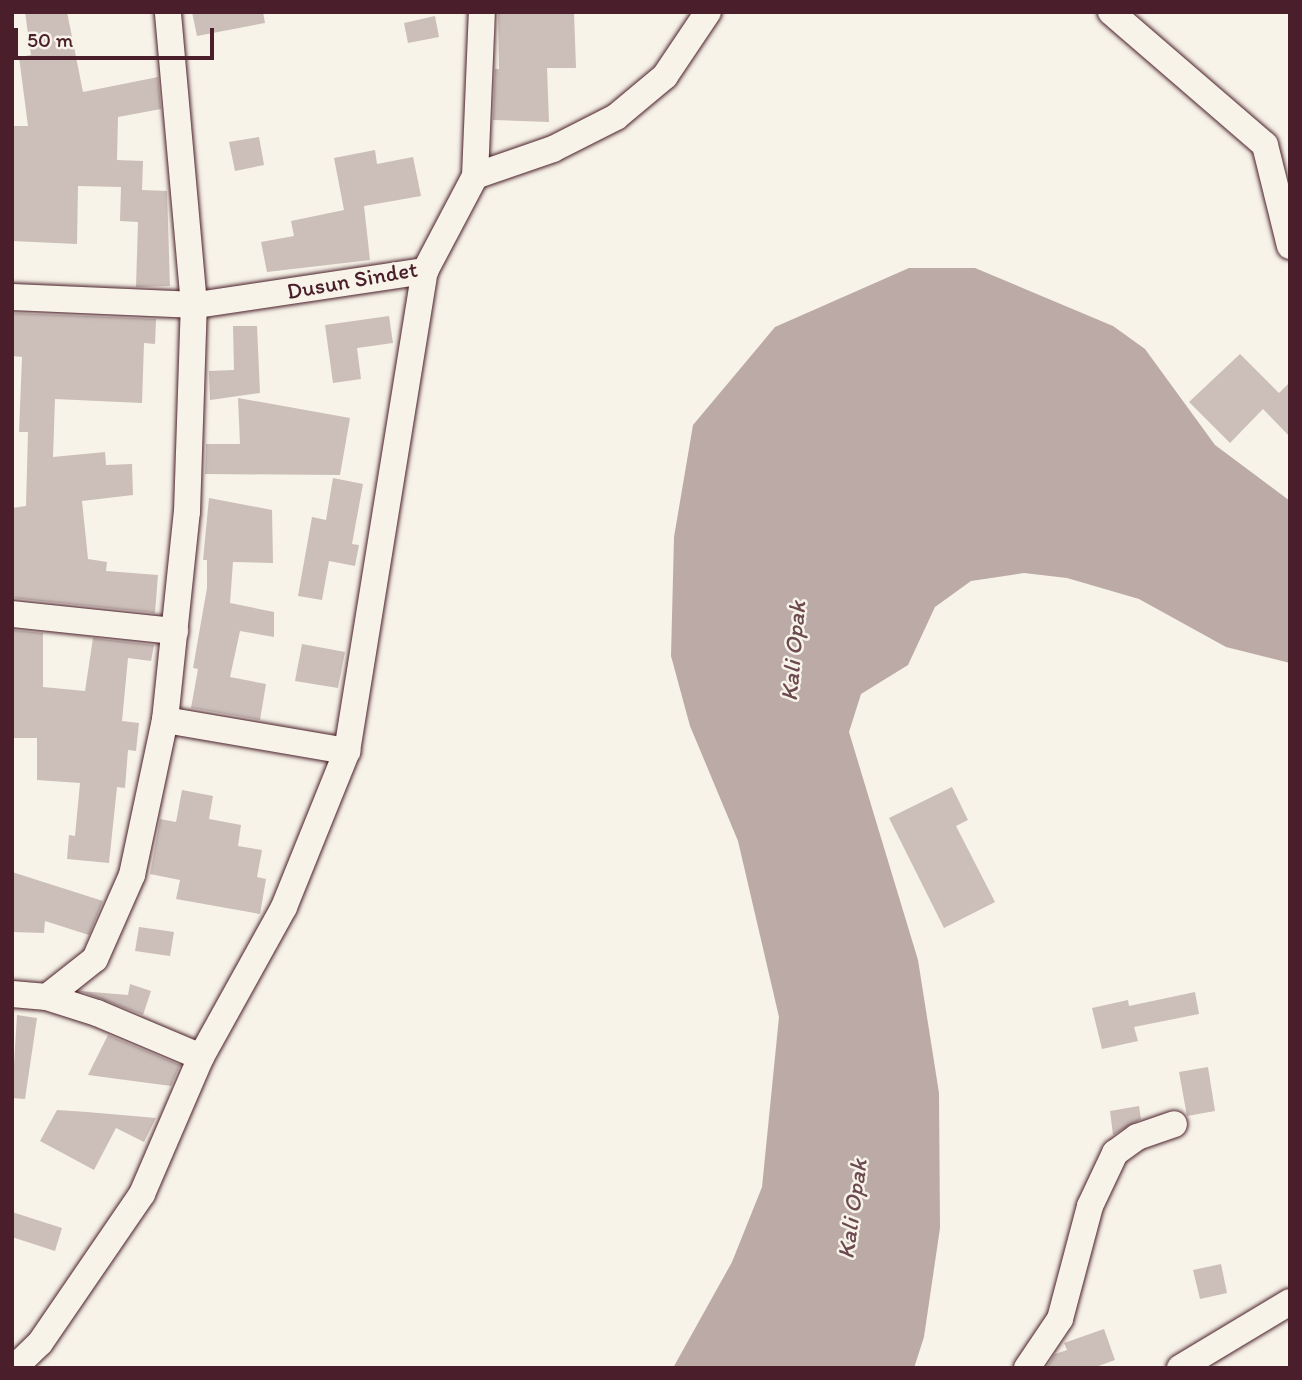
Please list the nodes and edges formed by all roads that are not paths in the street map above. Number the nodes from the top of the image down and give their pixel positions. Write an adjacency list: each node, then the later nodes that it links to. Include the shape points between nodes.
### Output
1 (168, 12): 11 (street)
2 (482, 12): 7 (street, Dusun Sindet)
3 (708, 12): 7 (street, via 665,76 616,117 553,149)
4 (1111, 12): 5 (street)
5 (1265, 145): 6 (street); 8 (street)
6 (1290, 173)
7 (475, 176): 9 (street, Dusun Sindet)
8 (1290, 246)
9 (425, 271): 11 (street, Dusun Sindet); 15 (street)
10 (12, 297): 11 (street, Dusun Sindet)
11 (194, 305): 13 (street, via 187,512)
12 (12, 614): 13 (street)
13 (175, 632): 14 (street)
14 (165, 720): 15 (street); 17 (street, via 132,875 95,959)
15 (346, 751): 18 (street, via 284,907)
16 (12, 994): 17 (street)
17 (47, 997): 18 (street)
18 (201, 1057): 21 (street, via 142,1194 40,1343)
19 (1174, 1124): 22 (street, via 1138,1137 1115,1153 1090,1206 1060,1319)
20 (1290, 1302): 23 (street)
21 (15, 1368)
22 (1027, 1368)
23 (1180, 1368)

